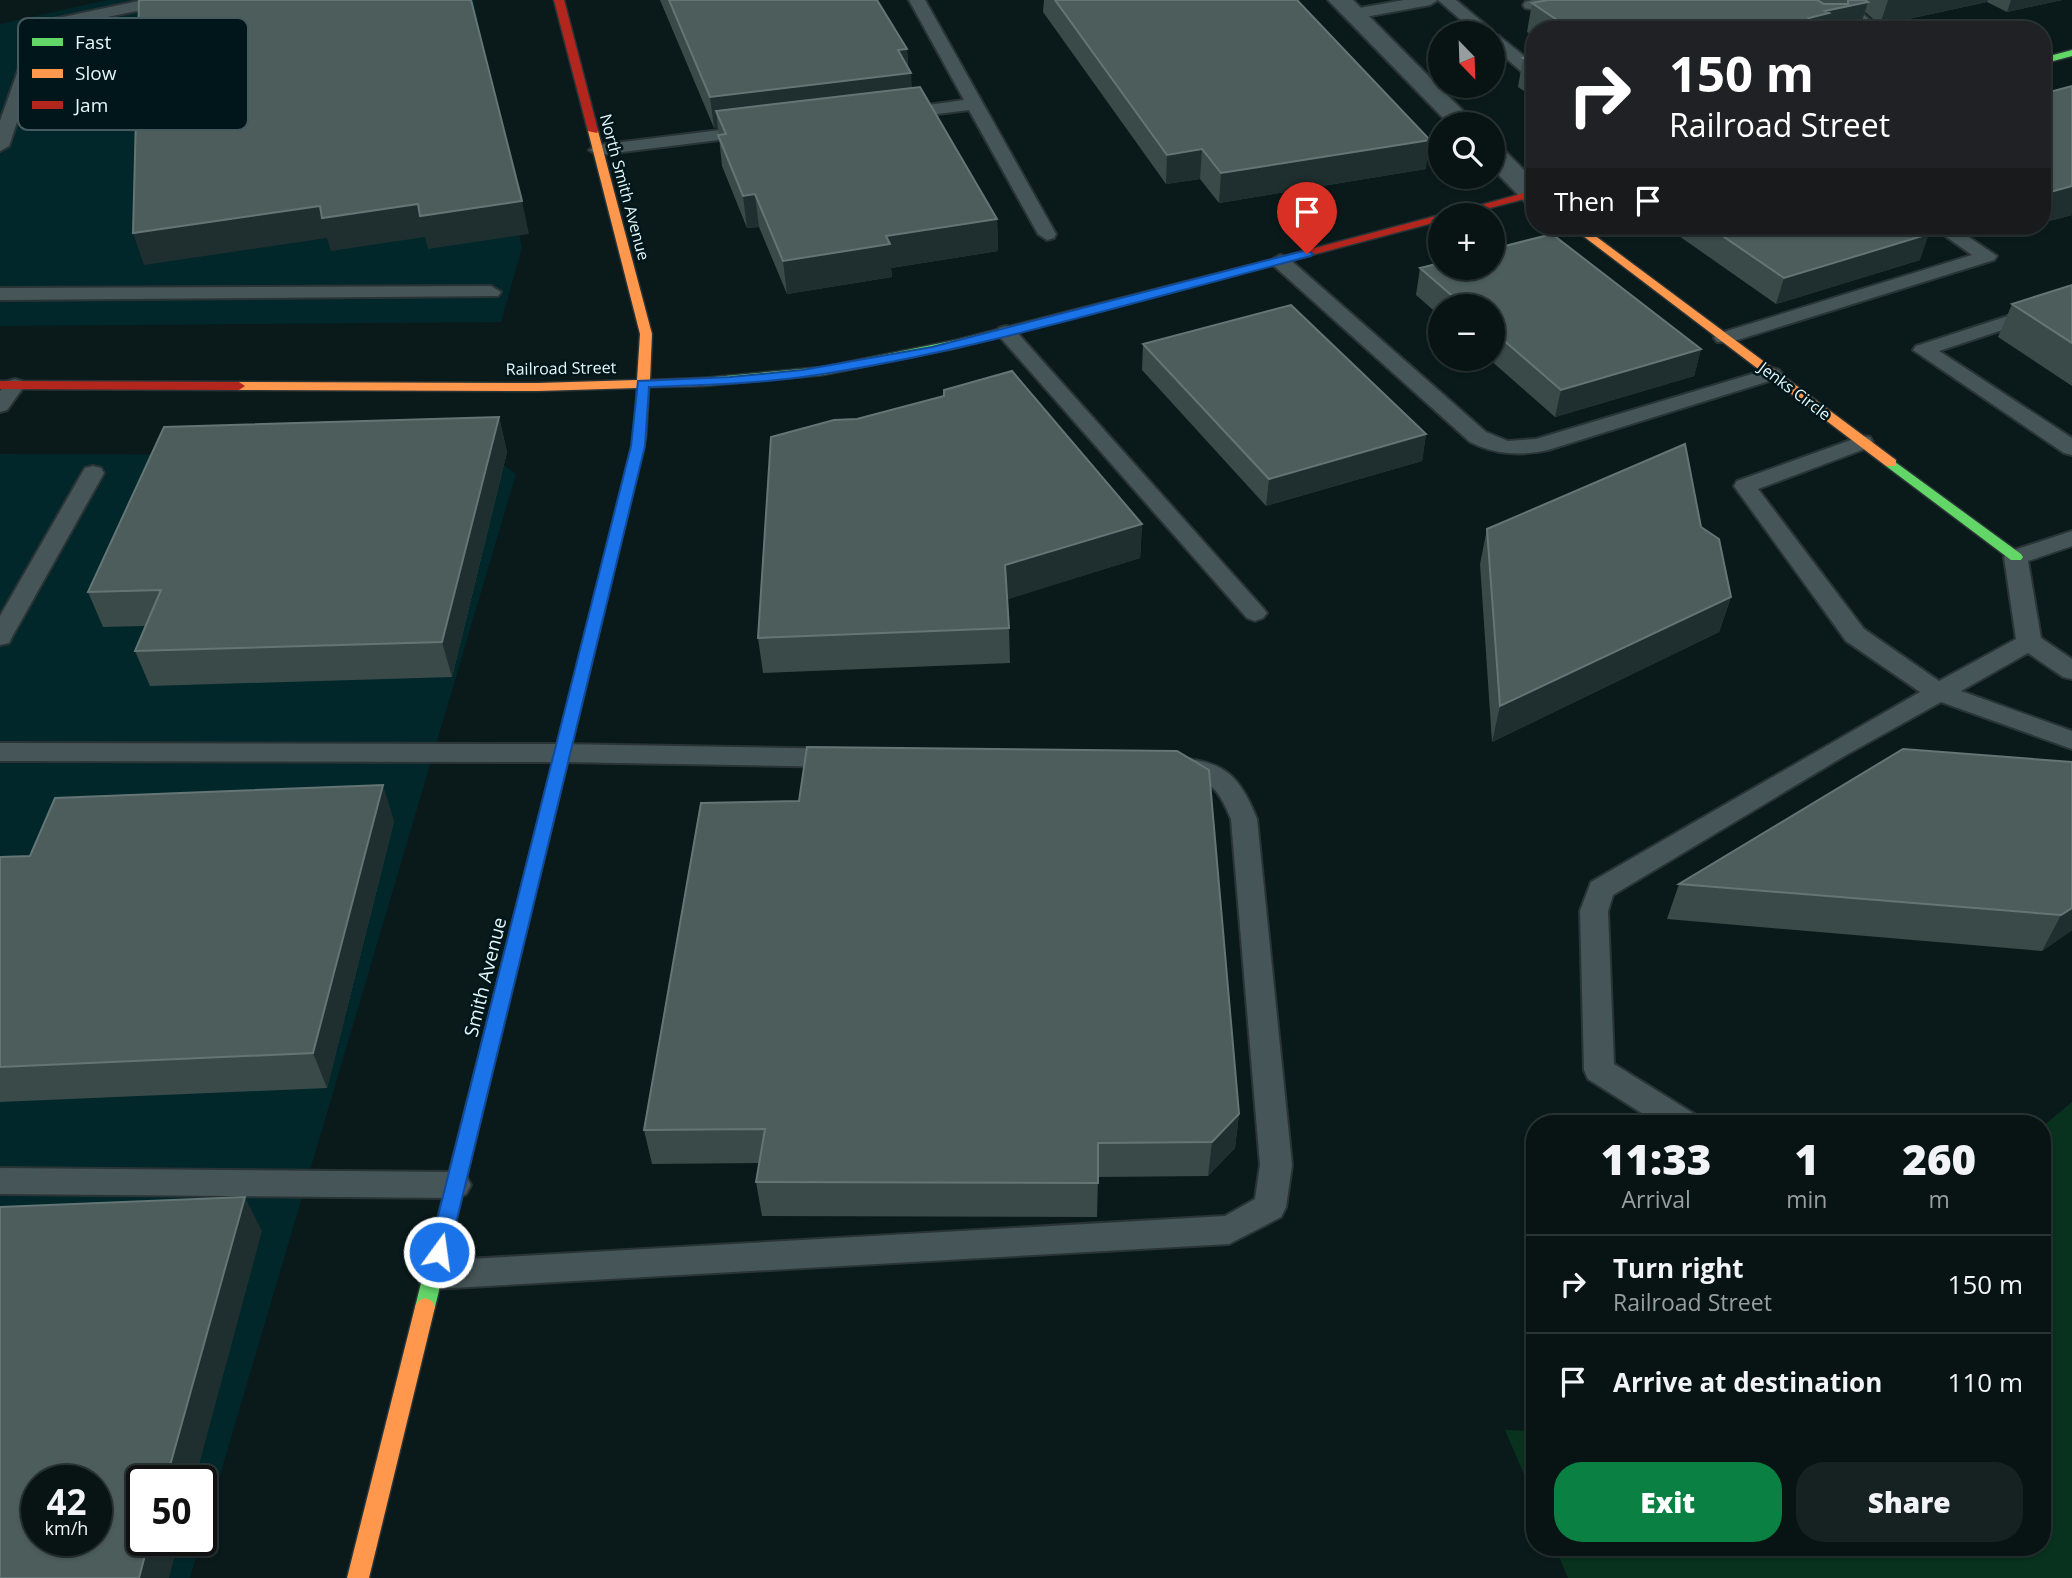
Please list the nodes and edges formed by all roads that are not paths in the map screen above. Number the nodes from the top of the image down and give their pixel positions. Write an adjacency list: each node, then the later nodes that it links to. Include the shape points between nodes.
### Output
1 (166, 0): 10 (lane)
2 (559, 0): 23 (main road, North Smith Avenue)
3 (917, 0): 18 (lane)
4 (1430, 0): 9 (lane)
5 (1446, 0): 11 (lane)
6 (1552, 0): 8 (lane)
7 (1837, 0): 12 (lane)
8 (1531, 5)
9 (1347, 7): 19 (street)
10 (79, 18)
11 (1471, 21)
12 (1862, 21)
13 (1505, 49): 16 (lane)
14 (2072, 53): 15 (main road)
15 (2051, 59)
16 (1526, 66)
17 (18, 93): 22 (lane)
18 (975, 104): 20 (lane); 29 (lane)
19 (1451, 112)
20 (881, 116)
21 (773, 129): 23 (lane)
22 (0, 146)
23 (598, 150): 39 (main road, North Smith Avenue, via 646,334)
24 (1505, 166): 25 (street)
25 (1526, 186)
26 (1526, 196): 27 (main road)
27 (1498, 203)
28 (1428, 221): 32 (main road, Railroad Street)
29 (1047, 234)
30 (1587, 235): 37 (main road, Jenks Circle)
31 (1954, 235): 37 (lane, via 1987,256)
32 (1280, 261): 36 (main road, Railroad Street); 38 (lane, via 1478,437 1510,449 1540,445)
33 (491, 292): 34 (lane)
34 (0, 294)
35 (2072, 301): 43 (lane, via 1923,350)
36 (1006, 332): 39 (main road, Railroad Street, via 823,371 730,381); 47 (lane)
37 (1724, 338): 38 (main road, Jenks Circle)
38 (1772, 374): 42 (main road, Jenks Circle)
39 (643, 383): 40 (main road, Railroad Street, via 538,387); 54 (main road, Smith Avenue, via 638,446)
40 (7, 385): 41 (lane)
41 (0, 406)
42 (1862, 442): 46 (main road, Jenks Circle); 51 (lane, via 1745,486 1855,635)
43 (2072, 449)
44 (93, 474): 48 (lane)
45 (2072, 538): 46 (lane)
46 (2016, 557): 49 (lane)
47 (1255, 613)
48 (0, 637)
49 (2029, 642): 50 (lane); 51 (lane)
50 (2072, 671)
51 (1938, 692): 52 (lane); 57 (lane, via 1601,889 1594,911 1599,1070)
52 (2072, 740)
53 (0, 752): 54 (lane)
54 (562, 754): 55 (lane); 59 (main road, Smith Avenue)
55 (862, 758)
56 (1149, 766): 60 (lane, via 1203,767 1233,790 1244,819 1276,1165 1270,1207 1228,1230)
57 (1671, 1115)
58 (0, 1181): 59 (lane)
59 (455, 1185): 60 (main road, Smith Avenue)
60 (433, 1275): 61 (main road, Smith Avenue)
61 (358, 1578)

